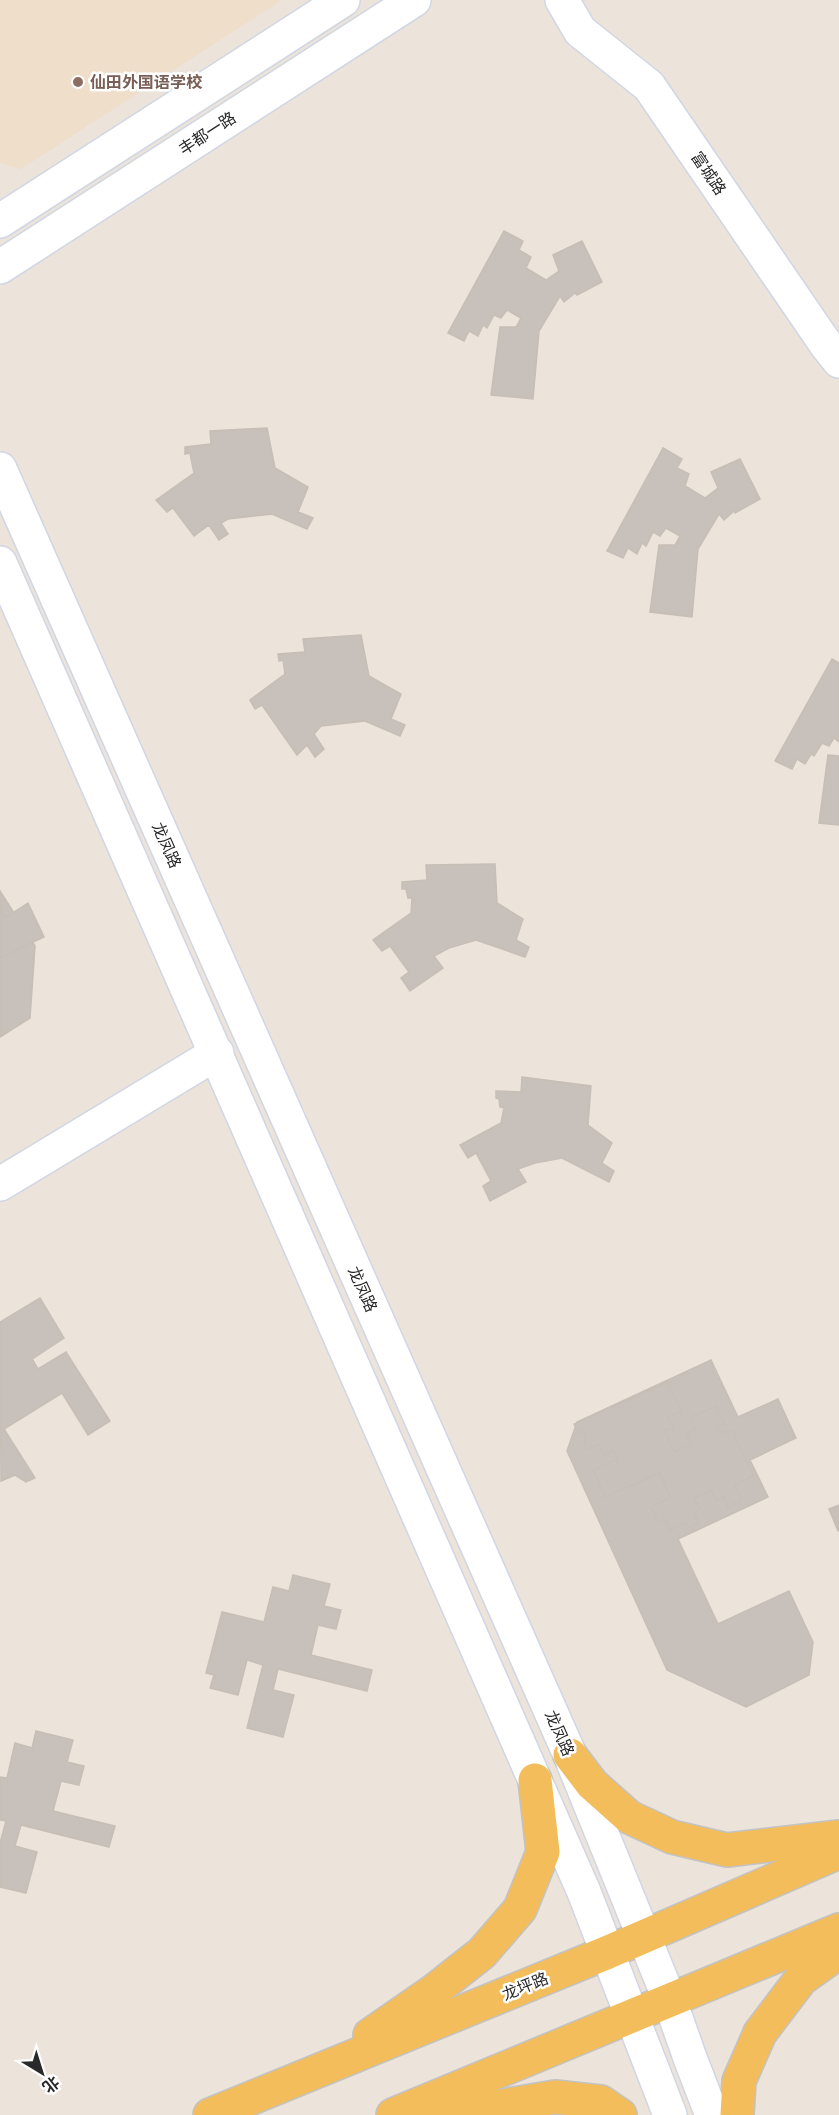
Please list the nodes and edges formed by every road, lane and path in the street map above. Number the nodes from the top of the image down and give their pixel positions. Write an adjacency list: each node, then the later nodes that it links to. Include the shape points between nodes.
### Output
1 (343, 0): 4 (street)
2 (414, 0): 5 (street, 丰都一路)
3 (562, 0): 6 (street, 富城路, via 580,31 650,86)
4 (0, 221)
5 (0, 267)
6 (839, 361)
7 (0, 469): 11 (street, 龙凤路)
8 (0, 562): 9 (street)
9 (217, 1053): 10 (street); 12 (street)
10 (0, 1184)
11 (570, 1755): 13 (main road, via 592,1784 629,1817 672,1837 727,1850); 16 (street, 龙凤路)
12 (535, 1780): 18 (street); 21 (main road, via 543,1852 520,1909 482,1953)
13 (839, 1837)
14 (839, 1852): 16 (main road, 龙坪路)
15 (839, 1930): 19 (main road)
16 (644, 1936): 18 (main road, 龙坪路); 19 (street, 龙凤路)
17 (839, 1952): 28 (main road, via 801,1979 760,2032 739,2081)
18 (606, 1953): 20 (street); 21 (main road, 龙坪路)
19 (670, 2001): 20 (main road); 27 (street, 龙凤路)
20 (632, 2016): 23 (main road); 26 (street)
21 (322, 2069): 22 (main road, 龙坪路)
22 (210, 2115)
23 (393, 2115)
24 (449, 2115): 25 (main road, via 555,2097 601,2102)
25 (620, 2115)
26 (670, 2115)
27 (712, 2115)
28 (737, 2115)

